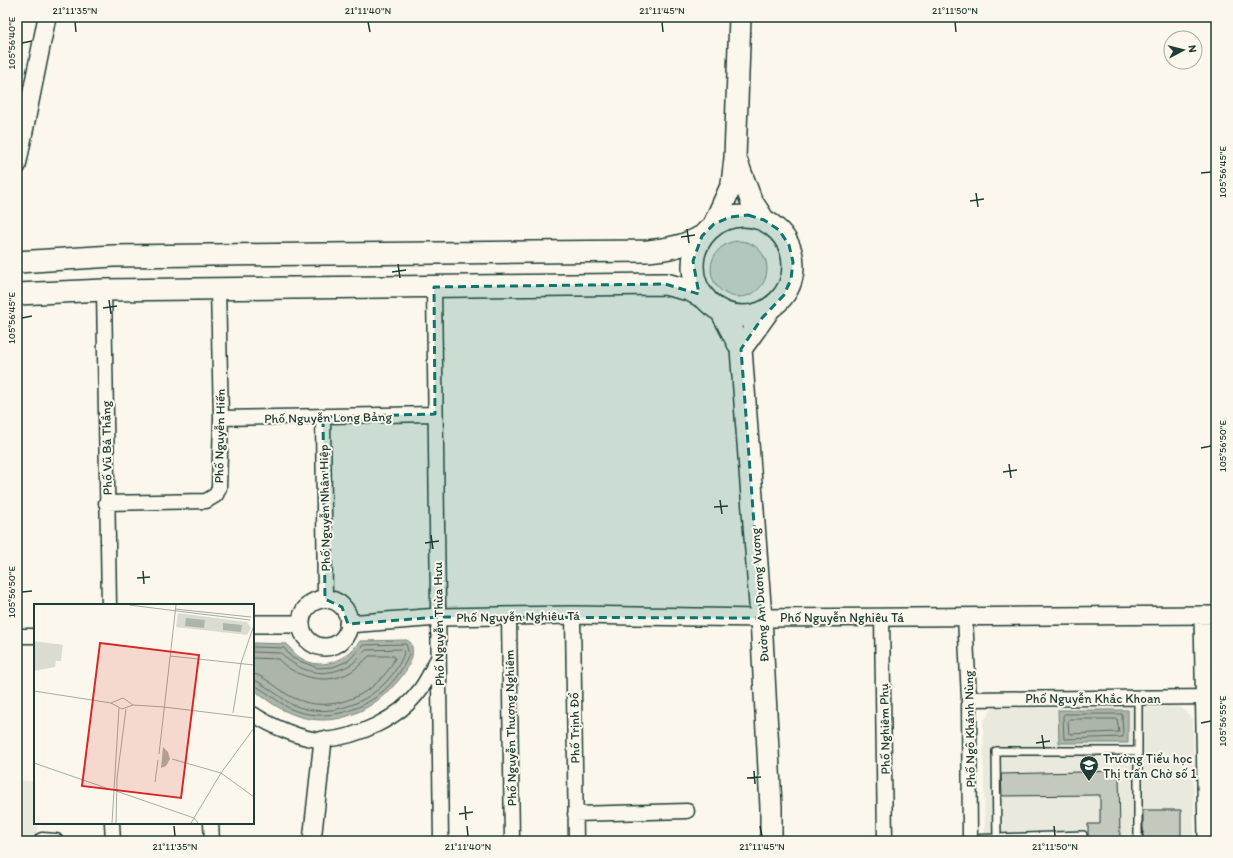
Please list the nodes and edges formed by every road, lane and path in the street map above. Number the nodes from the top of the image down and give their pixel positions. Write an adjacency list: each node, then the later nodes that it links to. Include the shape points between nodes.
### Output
1 (47, 17): 4 (street)
2 (740, 17): 3 (main road)
3 (735, 158): 5 (main road, via 751,200); 6 (main road, via 732,184)
4 (17, 166)
5 (764, 220): 6 (main road, via 748,215 730,217); 13 (main road, via 778,230 785,240 793,262 788,287 784,295)
6 (708, 230): 7 (main road, via 672,248 648,251 128,256); 12 (main road, via 696,248 693,274 697,287)
7 (17, 262)
8 (434, 287): 9 (main road); 12 (main road, via 665,284 689,290); 15 (street, Phố Nguyễn Thừa Hưu)
9 (218, 289): 10 (main road); 17 (street, Phố Nguyễn Hiến)
10 (104, 290): 11 (main road); 18 (street, Phố Vũ Bá Thắng)
11 (17, 294)
12 (713, 305): 13 (main road, via 734,315 747,316); 14 (main road, Đường An Dương Vương)
13 (771, 307): 14 (main road)
14 (741, 348): 27 (main road, Đường An Dương Vương)
15 (436, 414): 16 (street, Phố Nguyễn Long Bảng); 25 (street, Phố Nguyễn Thừa Hưu)
16 (323, 417): 17 (street, Phố Nguyễn Long Bảng); 19 (street, Phố Nguyễn Nhân Hiệp)
17 (221, 418): 18 (street, Phố Nguyễn Hiến, via 219,488 212,498 206,501)
18 (106, 503): 20 (street, Phố Vũ Bá Thắng)
19 (325, 599): 29 (street, via 307,606); 30 (street, via 342,607 346,612)
20 (109, 604)
21 (573, 615): 23 (street, Phố Nguyễn Nghiêu Tá); 27 (street, Phố Nguyễn Nghiêu Tá); 41 (street, Phố Trịnh Đổ)
22 (1209, 615): 24 (street, Phố Nguyễn Nghiêu Tá); 35 (street)
23 (509, 616): 25 (street, Phố Nguyễn Nghiêu Tá); 51 (street, Phố Nguyễn Thượng Nghiêm)
24 (965, 616): 26 (street, Phố Nguyễn Nghiêu Tá); 36 (street, Phố Ngô Khánh Nùng)
25 (438, 617): 30 (street, Phố Nguyễn Nghiêu Tá); 33 (street, Phố Nguyễn Thừa Hưu)
26 (882, 617): 27 (street, Phố Nguyễn Nghiêu Tá); 54 (street, Phố Nghiêm Phụ)
27 (761, 618): 53 (main road, Đường An Dương Vương)
28 (254, 624): 29 (street)
29 (301, 624): 30 (street, via 306,638 318,646 325,647 332,646 344,638)
30 (348, 624)
31 (17, 636): 32 (street)
32 (34, 636)
33 (438, 657): 38 (street, via 420,690 397,712 356,733); 50 (street, Phố Nguyễn Thừa Hưu)
34 (1138, 698): 35 (street, Phố Nguyễn Khắc Khoan); 36 (street, Phố Nguyễn Khắc Khoan); 39 (lane)
35 (1210, 698): 56 (street)
36 (969, 699): 45 (street, Phố Ngô Khánh Nùng)
37 (254, 715): 38 (street, via 282,730)
38 (323, 740): 49 (street)
39 (1138, 751): 46 (lane, via 996,751); 55 (lane)
40 (687, 811): 41 (street)
41 (575, 814): 52 (street, Phố Trịnh Đổ)
42 (112, 824): 47 (street)
43 (211, 824): 48 (street)
44 (1083, 835): 46 (lane)
45 (970, 840): 46 (lane)
46 (997, 840)
47 (113, 841)
48 (212, 841)
49 (312, 841)
50 (442, 841)
51 (512, 841)
52 (576, 841)
53 (771, 841)
54 (885, 841)
55 (1138, 841)
56 (1207, 841)

